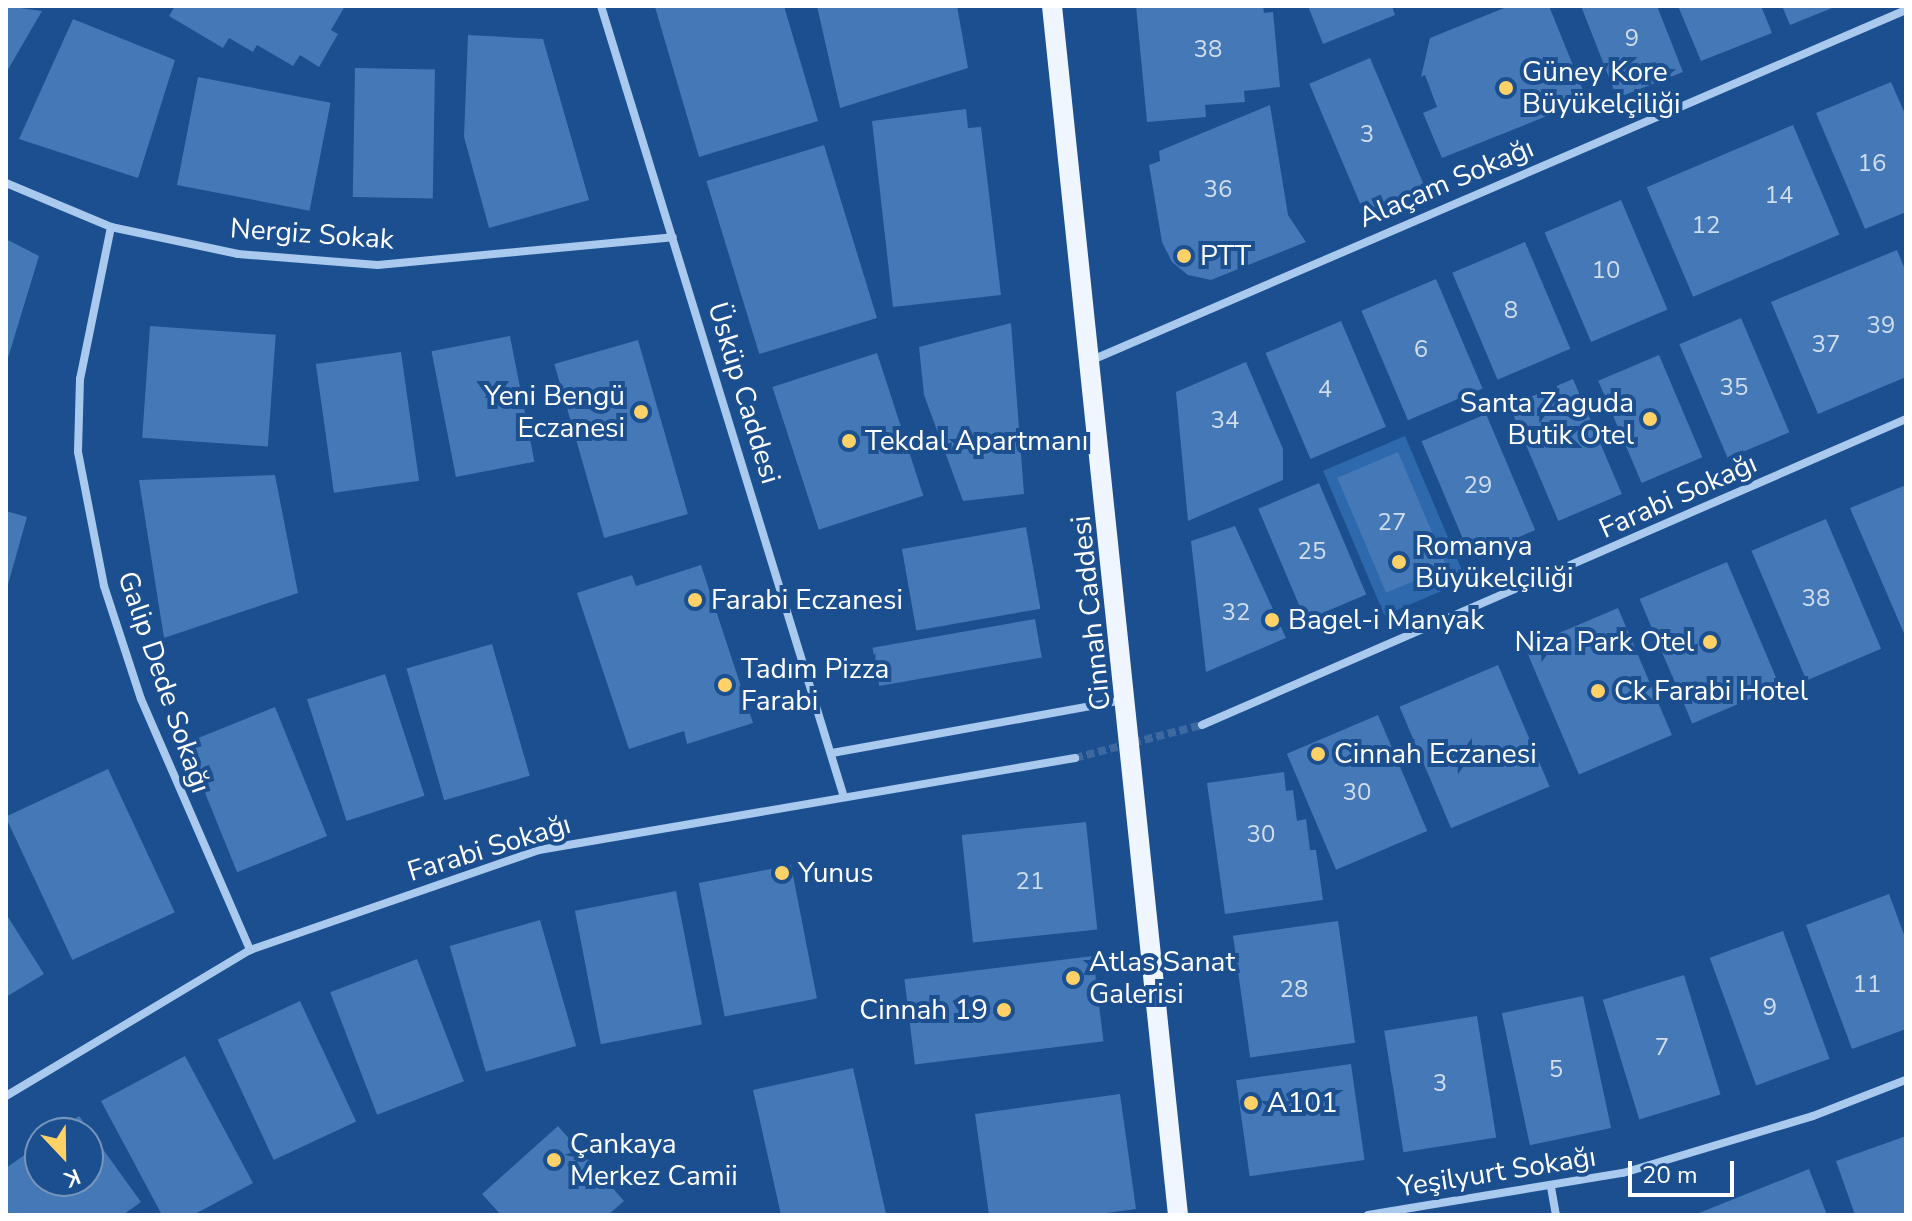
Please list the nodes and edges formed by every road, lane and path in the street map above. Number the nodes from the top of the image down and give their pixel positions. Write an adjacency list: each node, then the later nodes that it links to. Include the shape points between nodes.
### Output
1 (601, 6): 6 (street, Üsküp Caddesi)
2 (1052, 6): 7 (main road, Cinnah Caddesi)
3 (1906, 10): 7 (street, Alaçam Sokağı)
4 (6, 183): 5 (street, Nergiz Sokak)
5 (111, 227): 6 (street, Nergiz Sokak, via 238,254 378,265); 14 (street, Galip Dede Sokağı, via 80,379 78,452 104,586 141,699)
6 (673, 237): 11 (street, Üsküp Caddesi)
7 (1092, 360): 9 (main road, Cinnah Caddesi)
8 (1906, 419): 10 (street, Farabi Sokağı)
9 (1128, 700): 11 (street); 18 (main road, Cinnah Caddesi)
10 (1202, 725)
11 (832, 753): 13 (street, Üsküp Caddesi)
12 (1075, 758): 13 (street, Farabi Sokağı)
13 (843, 794): 14 (street, Farabi Sokağı, via 539,850)
14 (250, 950): 16 (street, Farabi Sokağı)
15 (1906, 1080): 17 (street, Yeşilyurt Sokağı, via 1706,1150)
16 (6, 1096)
17 (1551, 1187): 19 (street, Yeşilyurt Sokağı); 20 (street)
18 (1178, 1215)
19 (1368, 1215)
20 (1556, 1215)

